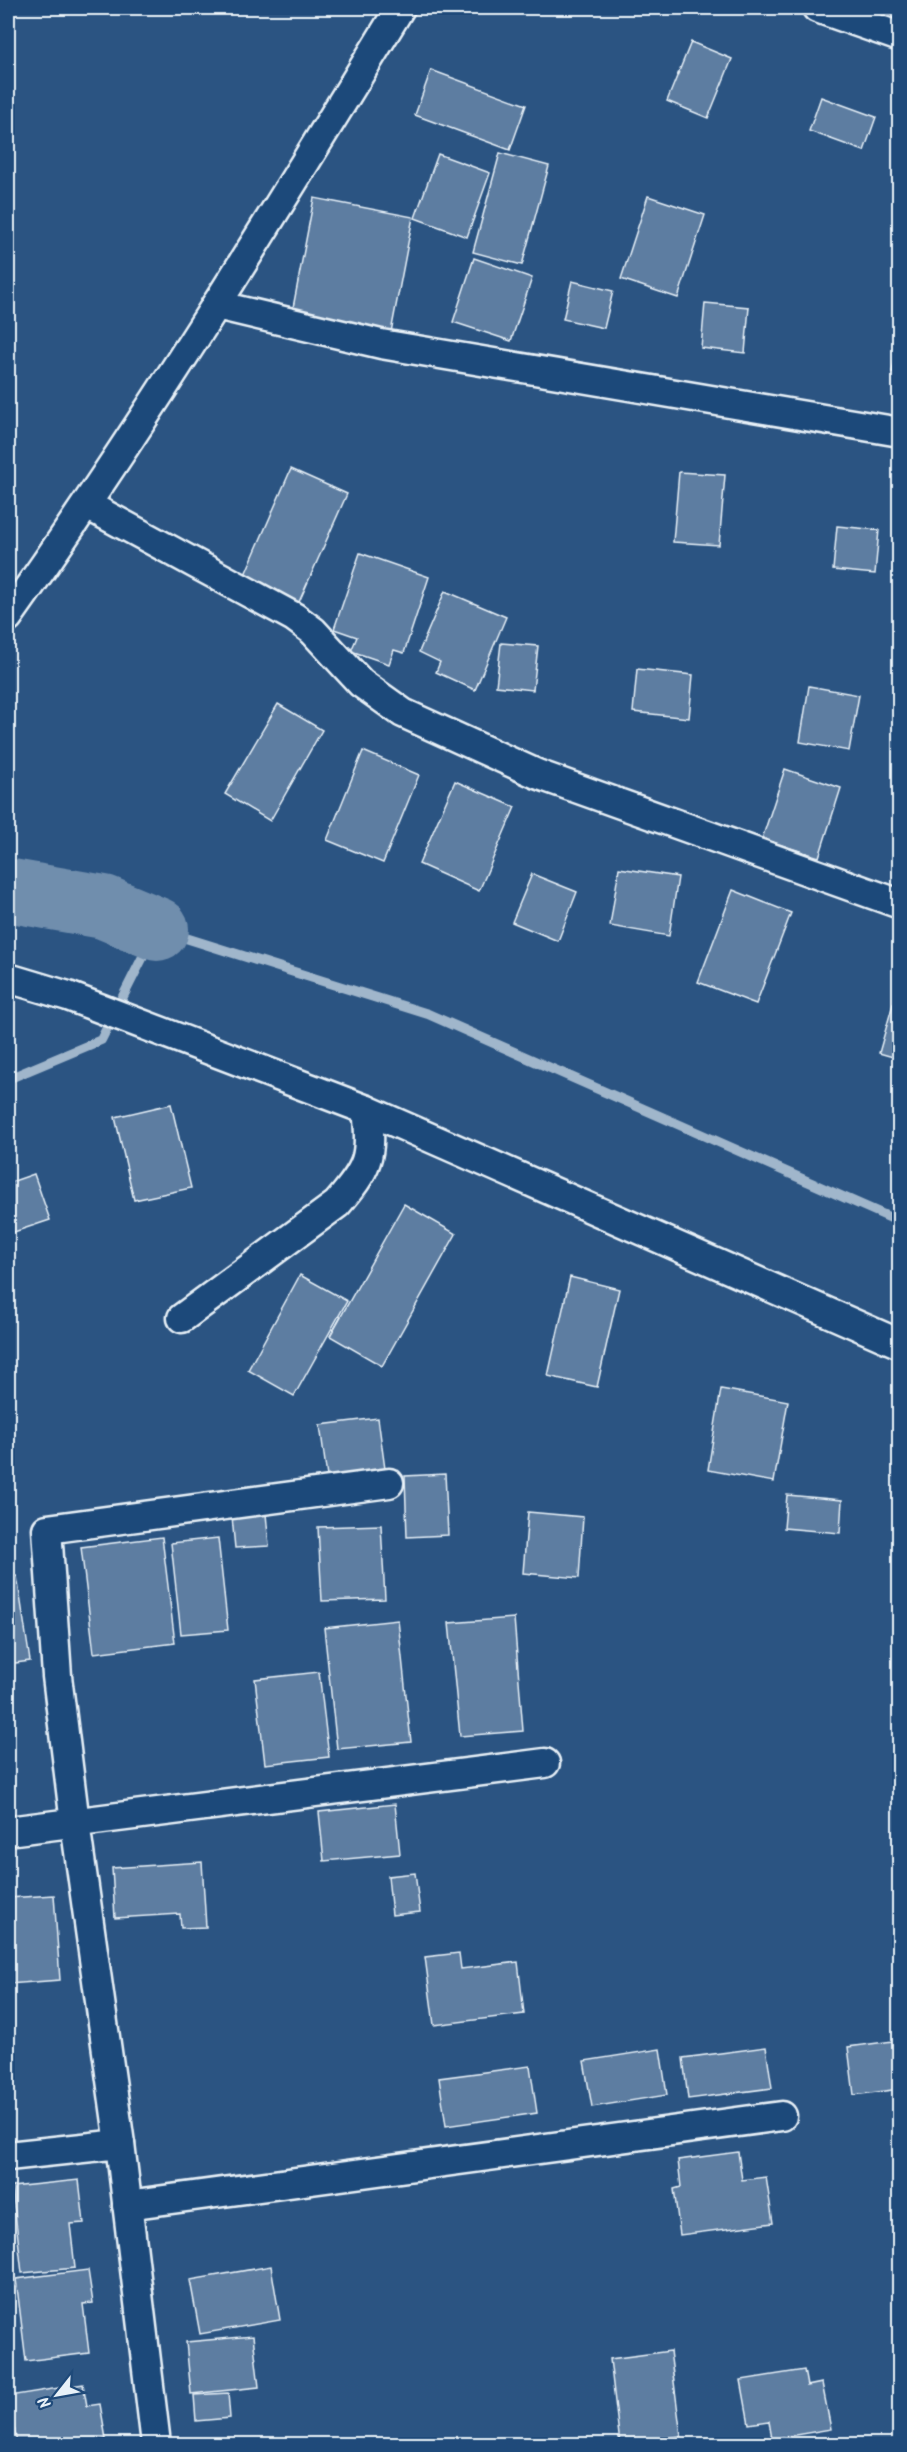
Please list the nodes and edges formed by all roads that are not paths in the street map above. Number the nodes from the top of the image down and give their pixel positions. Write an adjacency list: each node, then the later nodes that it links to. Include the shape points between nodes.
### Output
1 (400, 8): 4 (street)
2 (817, 8): 3 (street)
3 (900, 37)
4 (216, 305): 5 (street, via 381,344); 6 (street)
5 (900, 432)
6 (87, 505): 7 (street); 8 (street, via 294,617 313,631 361,683 403,713 537,774)
7 (8, 617)
8 (900, 904)
9 (8, 978): 10 (street, via 68,996)
10 (367, 1110): 11 (street, via 371,1141 368,1161 356,1183 337,1204); 12 (street)
11 (182, 1318)
12 (900, 1344)
13 (389, 1483): 15 (street, via 47,1529 57,1676)
14 (545, 1763): 15 (street)
15 (75, 1823): 16 (street); 18 (street)
16 (8, 1831)
17 (782, 2116): 20 (street)
18 (120, 2144): 19 (street); 20 (street)
19 (8, 2156)
20 (127, 2205): 21 (street)
21 (156, 2445)

